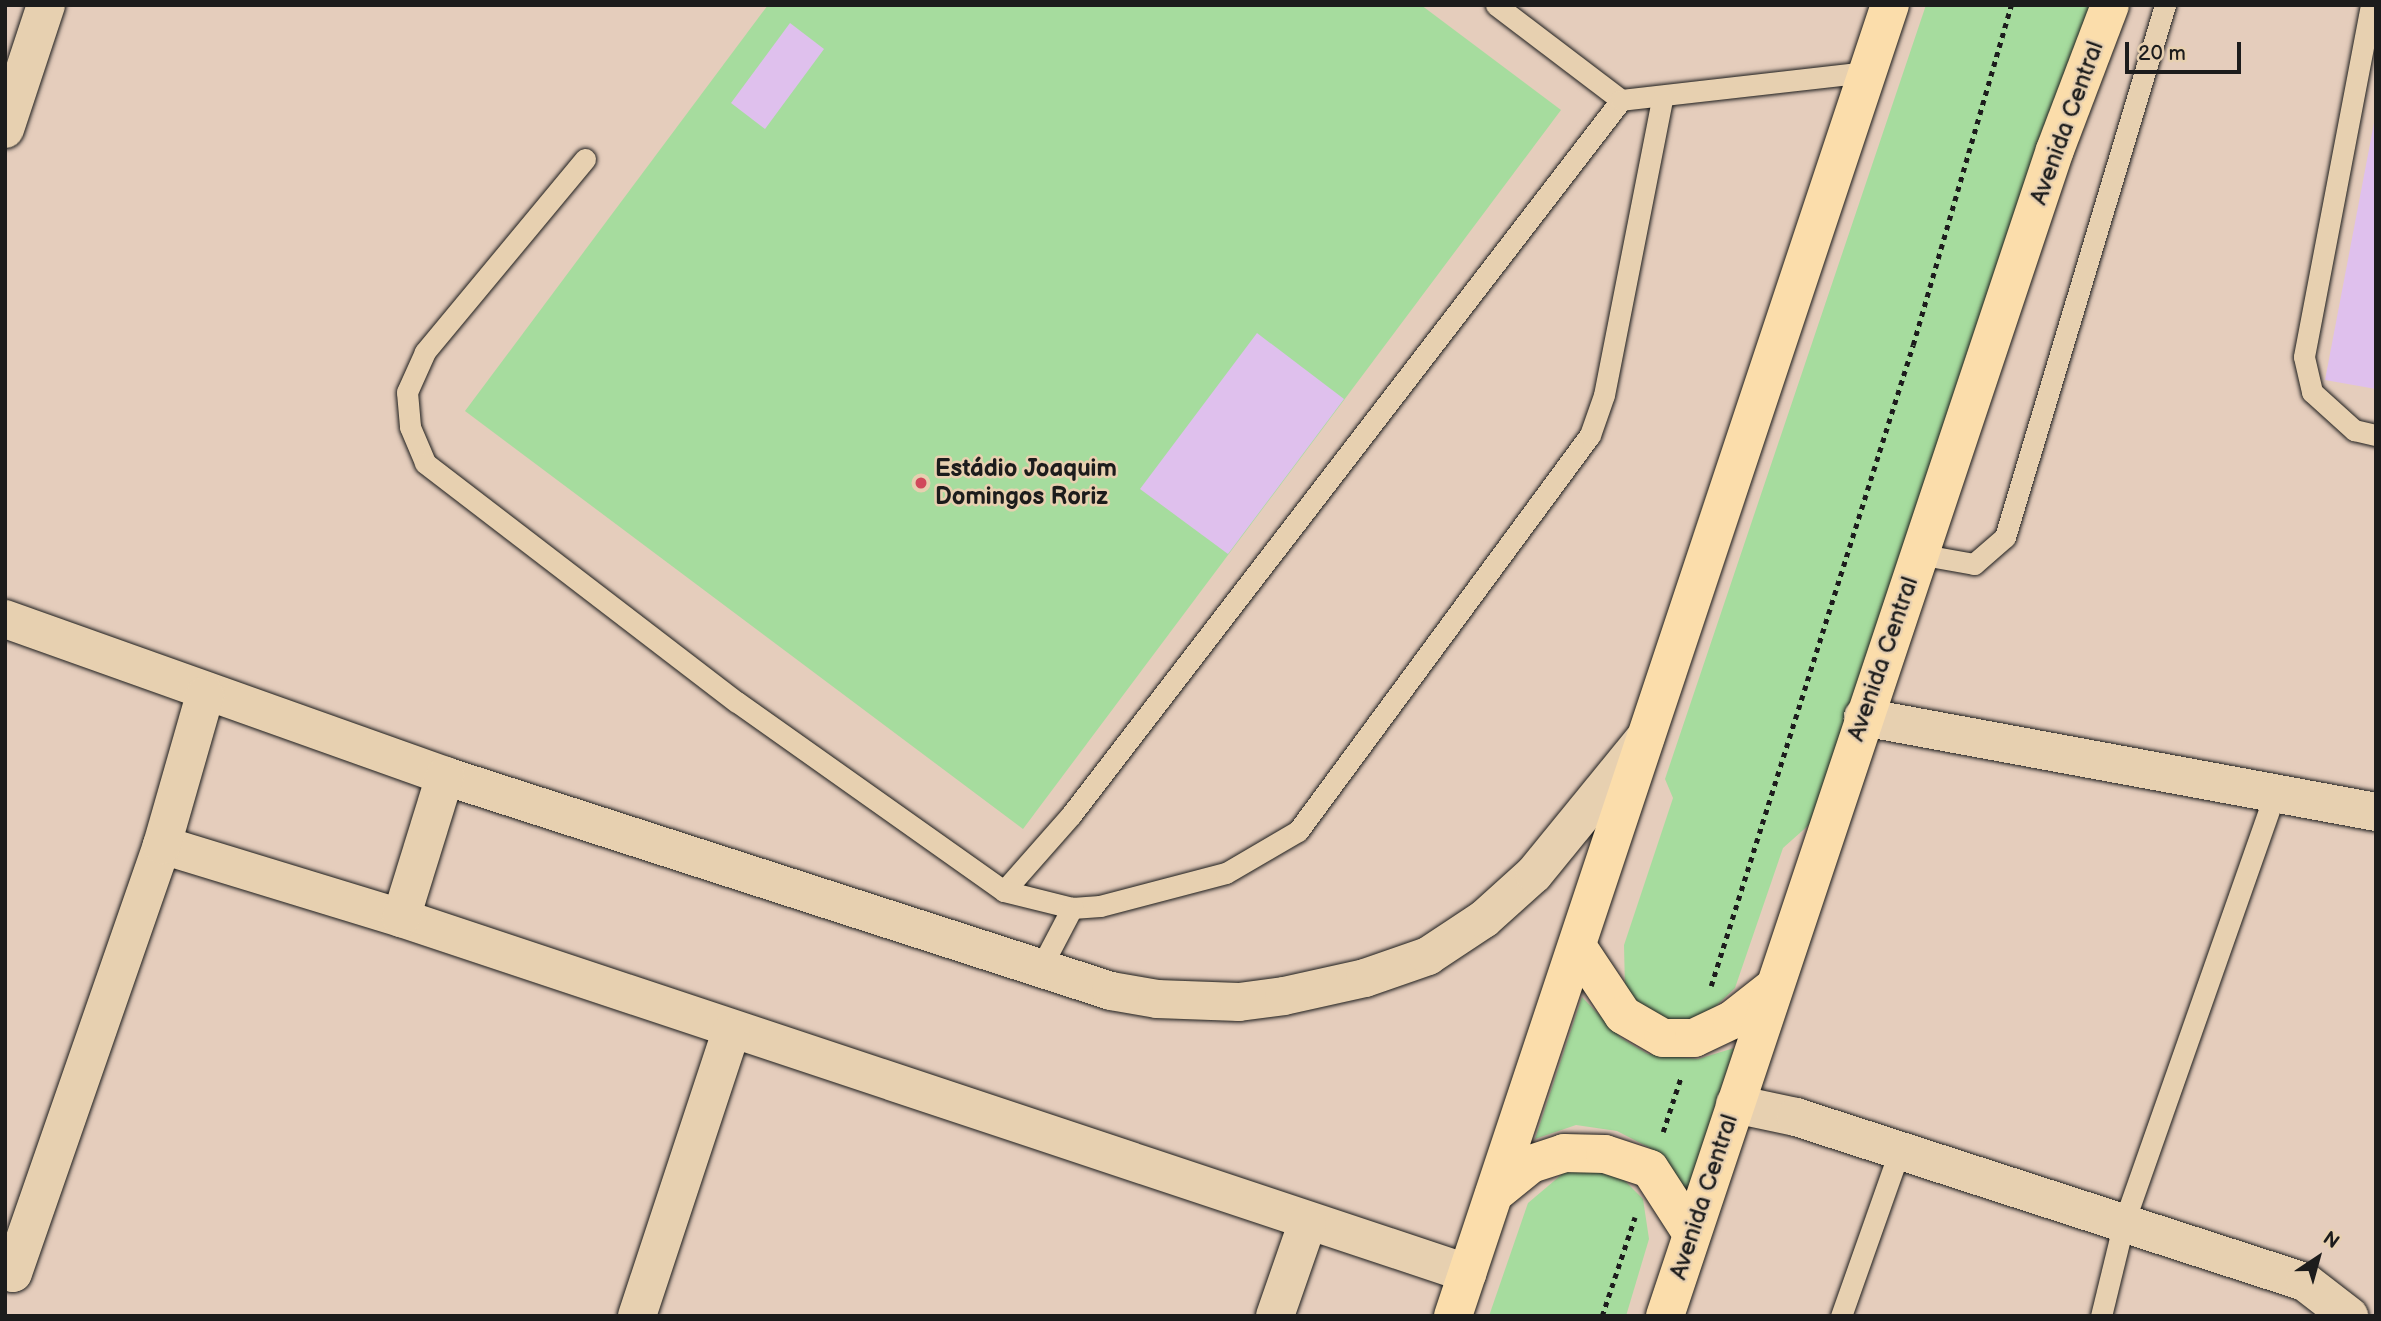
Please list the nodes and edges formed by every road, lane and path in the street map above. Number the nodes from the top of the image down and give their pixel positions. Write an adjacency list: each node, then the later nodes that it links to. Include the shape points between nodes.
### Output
1 (46, 5): 11 (street)
2 (1496, 5): 10 (lane)
3 (1890, 5): 8 (main road)
4 (2011, 5): 30 (path, via 1913,345)
5 (2109, 5): 14 (main road, Avenida Central)
6 (2165, 5): 14 (lane, via 2005,537 1973,564)
7 (2371, 5): 13 (lane, via 2304,357 2312,392 2354,429)
8 (1867, 72): 9 (lane); 18 (main road)
9 (1662, 98): 10 (lane); 24 (lane, via 1604,396 1590,435 1298,831 1226,873)
10 (1621, 100): 23 (lane, via 1071,815)
11 (5, 129)
12 (585, 159): 23 (lane, via 425,352 407,392 410,427 425,463 737,702)
13 (2376, 435)
14 (1918, 554): 17 (main road, Avenida Central)
15 (5, 619): 16 (street)
16 (205, 695): 19 (street); 22 (street)
17 (1863, 717): 20 (street); 28 (main road, Avenida Central)
18 (1653, 728): 26 (main road); 27 (street, via 1534,874 1484,919 1428,956 1365,978 1239,1002 1111,991)
19 (445, 776): 25 (street); 27 (street)
20 (2275, 793): 21 (street); 35 (lane)
21 (2376, 812)
22 (162, 845): 25 (street); 39 (street)
23 (1004, 891): 24 (lane)
24 (1072, 908): 27 (lane)
25 (401, 918): 29 (street)
26 (1577, 946): 30 (main road, via 1623,1015 1663,1038); 34 (main road)
27 (1041, 967)
28 (1774, 987): 30 (main road, via 1732,1020); 31 (main road, Avenida Central)
29 (731, 1031): 36 (street); 40 (street)
30 (1694, 1038): 33 (path)
31 (1735, 1104): 32 (street); 37 (main road, Avenida Central)
32 (1899, 1152): 35 (street); 45 (lane)
33 (1650, 1169): 34 (main road, via 1605,1154 1563,1153 1531,1164); 37 (main road); 43 (path)
34 (1494, 1194): 38 (main road)
35 (2124, 1222): 46 (lane); 47 (street, via 2305,1282)
36 (1307, 1224): 38 (street); 41 (street)
37 (1692, 1234): 44 (main road, Avenida Central)
38 (1467, 1273): 42 (main road)
39 (8, 1280)
40 (637, 1316)
41 (1275, 1316)
42 (1453, 1316)
43 (1602, 1316)
44 (1665, 1316)
45 (1841, 1316)
46 (2101, 1316)
47 (2349, 1316)

